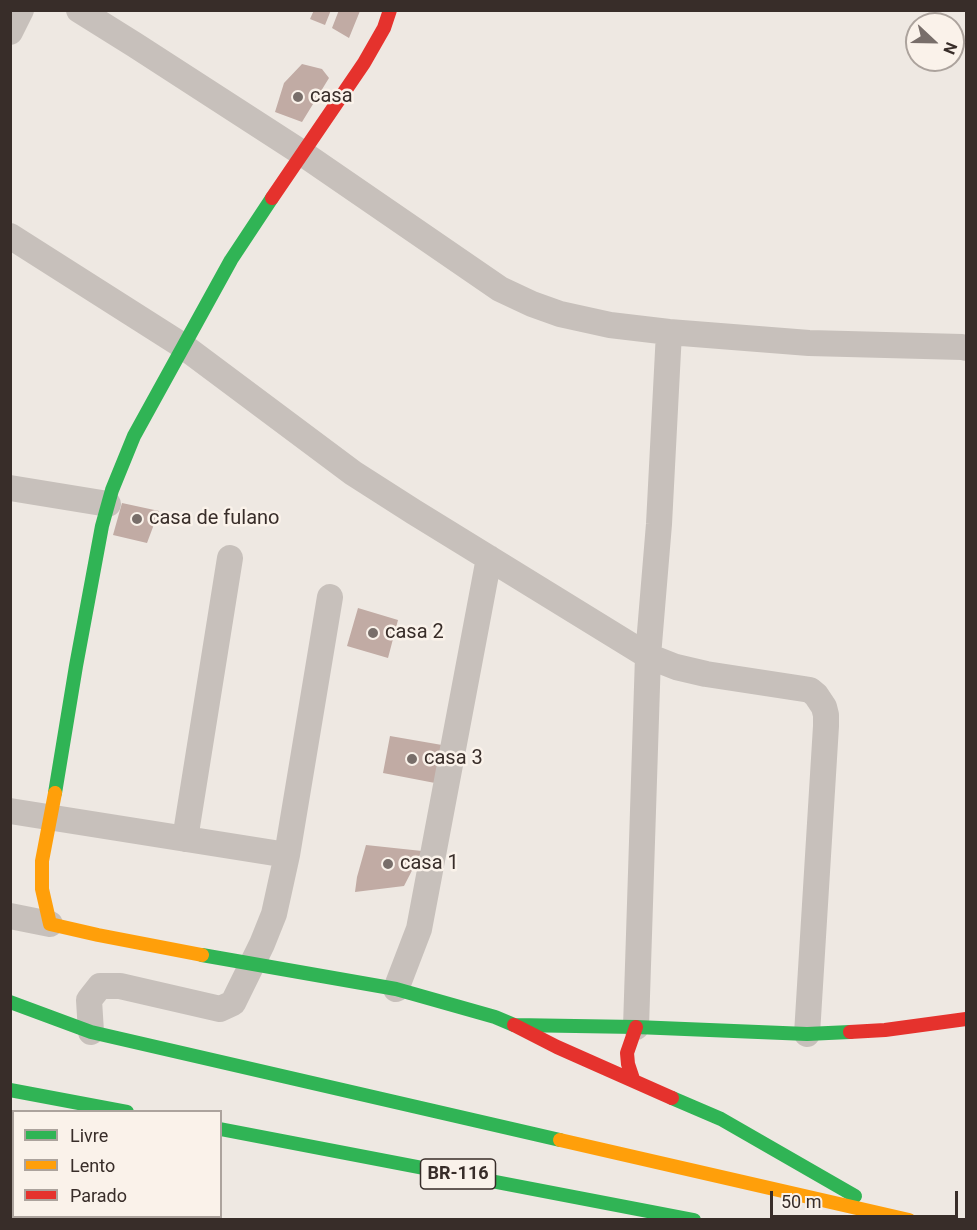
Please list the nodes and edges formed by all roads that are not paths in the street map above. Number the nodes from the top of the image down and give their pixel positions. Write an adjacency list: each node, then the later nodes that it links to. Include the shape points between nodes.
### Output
1 (21, 10): 4 (street)
2 (79, 10): 5 (street)
3 (390, 10): 5 (main road, via 364,63)
4 (10, 32)
5 (302, 153): 7 (street, via 500,290 560,314); 8 (main road, via 231,260)
6 (10, 236): 8 (street)
7 (669, 332): 9 (street, via 809,343); 15 (street)
8 (183, 346): 11 (main road, via 134,436); 13 (street, via 353,473)
9 (966, 348)
10 (10, 488): 11 (street)
11 (108, 504): 17 (main road)
12 (230, 558): 18 (street)
13 (489, 558): 15 (street); 23 (street, via 419,929)
14 (330, 597): 19 (street)
15 (648, 656): 27 (street); 29 (street, via 706,674 810,690 824,707)
16 (10, 811): 17 (street)
17 (50, 818): 18 (street); 21 (main road, via 42,861 42,889)
18 (185, 839): 19 (street)
19 (287, 855): 22 (street, via 274,914)
20 (10, 916): 21 (street)
21 (50, 924): 22 (main road)
22 (251, 964): 23 (main road); 28 (street, via 233,1003 220,1009 120,986 100,986 89,1000)
23 (396, 989): 26 (main road)
24 (10, 1002): 28 (main road)
25 (966, 1019): 29 (main road, via 885,1030)
26 (514, 1025): 27 (main road); 30 (main road)
27 (636, 1027): 29 (main road); 30 (main road, via 627,1053)
28 (91, 1032): 35 (main road)
29 (807, 1034)
30 (633, 1079): 35 (main road, via 721,1119)
31 (10, 1090): 32 (main road)
32 (101, 1109)
33 (222, 1129): 34 (main road, BR-116)
34 (592, 1209): 36 (main road, BR-116)
35 (885, 1214): 37 (main road)
36 (694, 1220)
37 (909, 1220)

